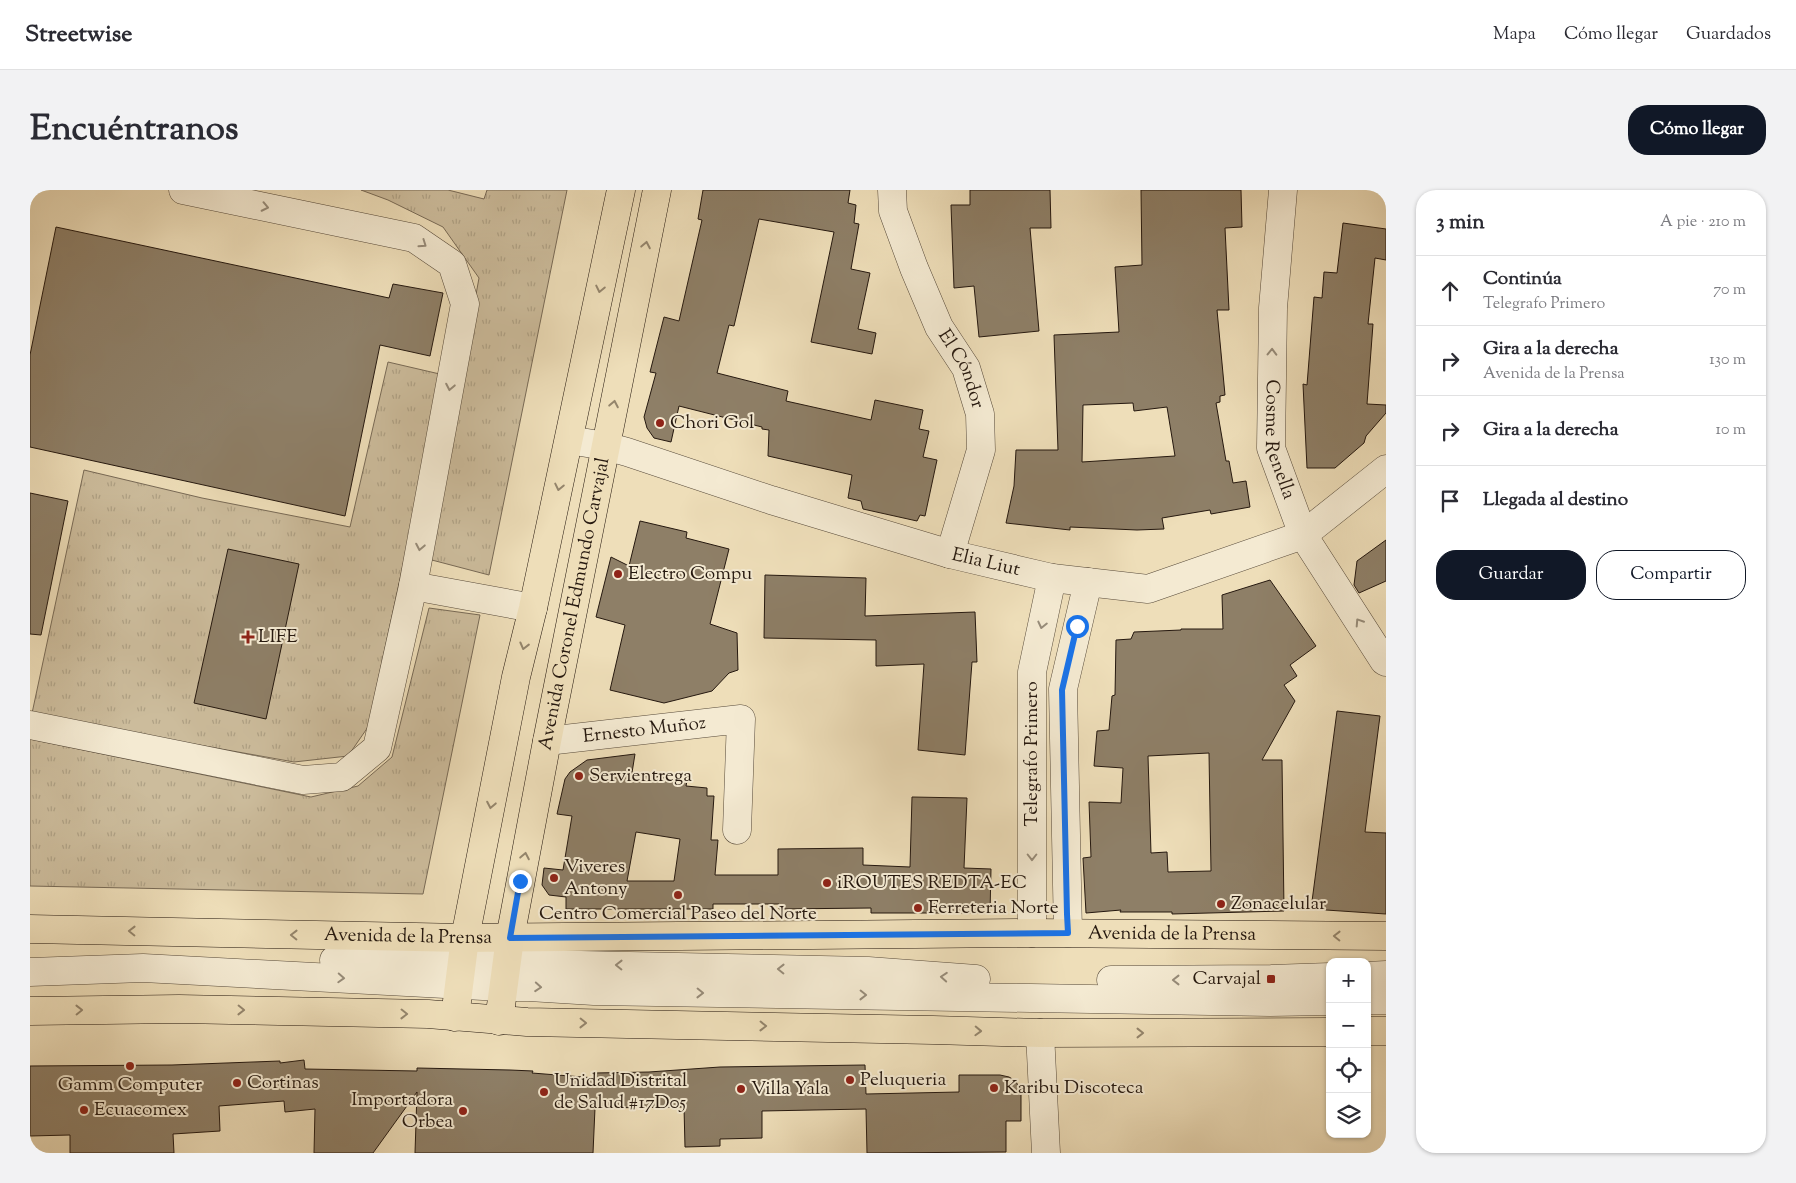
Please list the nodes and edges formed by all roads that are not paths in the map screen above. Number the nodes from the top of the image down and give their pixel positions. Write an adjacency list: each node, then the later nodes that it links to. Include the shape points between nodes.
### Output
1 (183, 190): 13 (street, one-way to 13, via 414,238 452,264 465,304)
2 (621, 190): 6 (main road, Avenida Coronel Edmundo Carvajal, one-way to 6)
3 (657, 190): 7 (main road, Avenida Coronel Edmundo Carvajal, one-way to 3)
4 (892, 190): 10 (street, El Cóndor, via 893,210 914,268 939,327 966,368 980,414 981,450)
5 (1282, 190): 9 (street, Cosme Renella, one-way to 5, via 1271,448 1273,308)
6 (569, 440): 7 (street, Elia Liut); 14 (main road, Avenida Coronel Edmundo Carvajal, one-way to 14)
7 (605, 446): 10 (street, Elia Liut); 17 (main road, Avenida Coronel Edmundo Carvajal)
8 (1386, 469): 9 (street, Elia Liut)
9 (1303, 535): 12 (street, Elia Liut, via 1148,589); 15 (street, Cosme Renella, one-way to 9)
10 (950, 554): 11 (street, Elia Liut)
11 (1052, 578): 12 (street, Elia Liut); 20 (street, Telegrafo Primero, one-way to 20, via 1032,672)
12 (1088, 582): 21 (street, Telegrafo Primero, via 1062,690)
13 (413, 586): 14 (street); 16 (street, via 377,748 342,776 303,780)
14 (533, 608): 24 (main road, Avenida Coronel Edmundo Carvajal, one-way to 24, via 516,677)
15 (1386, 662)
16 (30, 725)
17 (547, 741): 18 (street, Ernesto Muñoz, via 741,719); 25 (main road, Avenida Coronel Edmundo Carvajal, one-way to 17)
18 (737, 830)
19 (30, 929): 24 (main road, Avenida de la Prensa, one-way to 19)
20 (1032, 933): 21 (main road, Avenida de la Prensa); 25 (main road, Avenida de la Prensa)
21 (1068, 933): 22 (main road, Avenida de la Prensa, one-way to 21)
22 (1386, 936)
23 (30, 960): 24 (street, via 142,956)
24 (462, 962): 25 (street); 25 (main road, Avenida de la Prensa); 26 (street, one-way to 24); 34 (main road, Avenida Coronel Edmundo Carvajal)
25 (506, 963): 29 (street, one-way to 25, via 998,981 868,971); 32 (street, one-way to 32, via 530,987 594,991); 35 (main road, Avenida Coronel Edmundo Carvajal)
26 (30, 972)
27 (1386, 975): 28 (street)
28 (1371, 976)
29 (1326, 977)
30 (1371, 1000): 31 (street)
31 (1386, 1000)
32 (1326, 1001)
33 (30, 1011): 34 (main road, one-way to 34, via 179,1009)
34 (455, 1017): 35 (main road)
35 (499, 1021): 39 (main road, one-way to 39)
36 (1386, 1031): 38 (main road)
37 (1326, 1032): 39 (main road, one-way to 37)
38 (1371, 1032)
39 (1040, 1034): 40 (street)
40 (1046, 1153)

